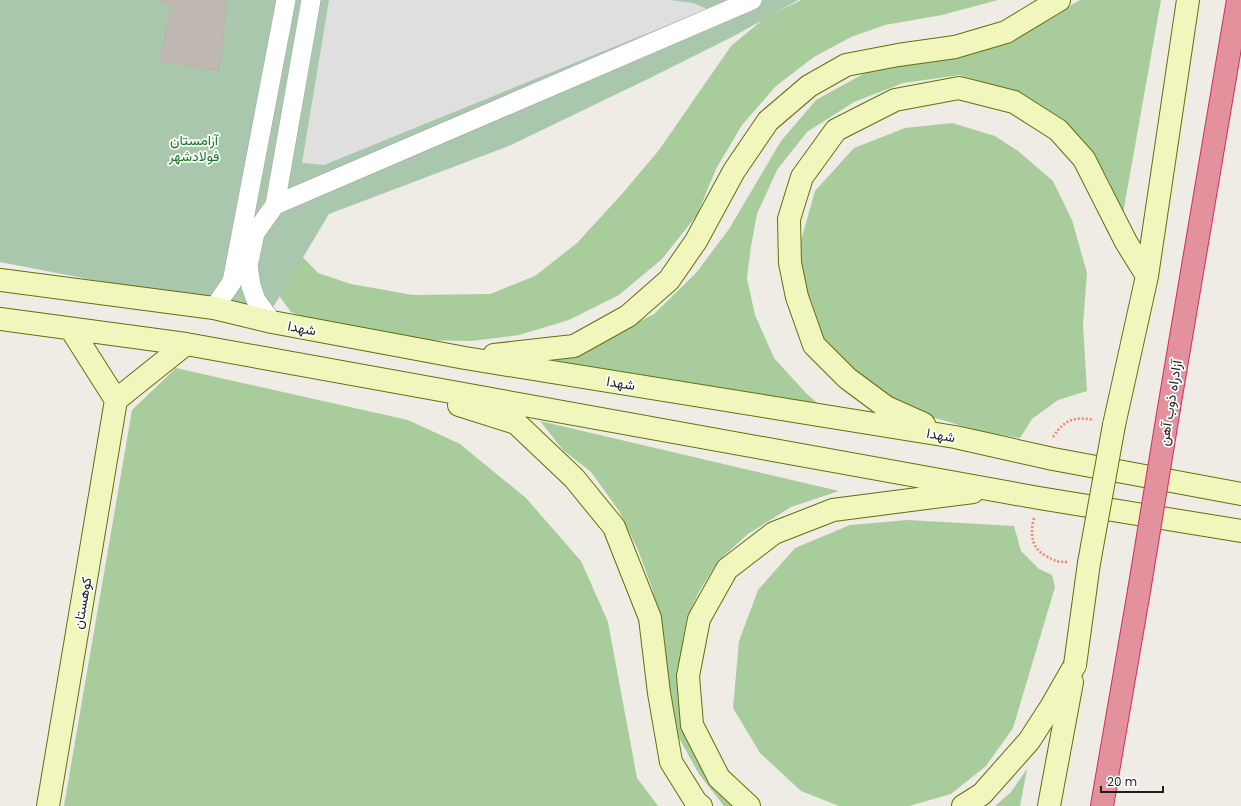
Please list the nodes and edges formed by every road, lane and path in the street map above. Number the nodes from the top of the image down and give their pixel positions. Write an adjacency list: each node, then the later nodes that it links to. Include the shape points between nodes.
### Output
1 (286, 0): 10 (street, via 232,282)
2 (311, 0): 7 (street)
3 (752, 0): 7 (street)
4 (1059, 0): 15 (main road, via 1006,32 955,47 846,65 809,86 768,121 734,171 696,241 669,280 628,316 574,346)
5 (1188, 0): 8 (main road)
6 (1238, 0): 32 (highway, آزادراه ذوب آهن, bridge)
7 (275, 205): 12 (street, via 255,233 248,266 256,300)
8 (1147, 276): 18 (main road); 19 (main road, via 1126,242 1084,159 1058,130 1014,102 959,88 895,100 836,130 802,177 789,219 790,263 797,297 814,345 847,378 886,407)
9 (0, 280): 10 (main road, شهدا)
10 (214, 308): 12 (main road, شهدا)
11 (0, 318): 13 (main road)
12 (272, 322): 15 (main road, شهدا)
13 (71, 329): 14 (main road); 17 (main road)
14 (186, 344): 16 (main road); 17 (main road)
15 (464, 358): 19 (main road, شهدا)
16 (420, 386): 21 (main road); 28 (main road, via 442,399 516,423 574,478 614,527 650,618 671,762)
17 (116, 400): 27 (main road, کوهستان)
18 (1114, 425): 20 (path, via 1082,418 1070,420 1060,427 1053,437); 25 (main road, bridge)
19 (955, 437): 20 (main road, شهدا)
20 (1053, 459): 22 (main road, شهدا)
21 (994, 489): 23 (main road); 29 (main road, via 833,510 774,533 727,569 699,619 688,676 692,725 719,778)
22 (1241, 494)
23 (1039, 498): 24 (main road); 25 (path, via 1032,528 1033,542 1040,553 1058,562)
24 (1241, 531)
25 (1089, 562): 26 (main road, bridge)
26 (1075, 665): 30 (main road, via 1030,741 982,794); 31 (main road)
27 (48, 806)
28 (700, 806)
29 (749, 806)
30 (963, 806)
31 (1049, 806)
32 (1102, 806)

